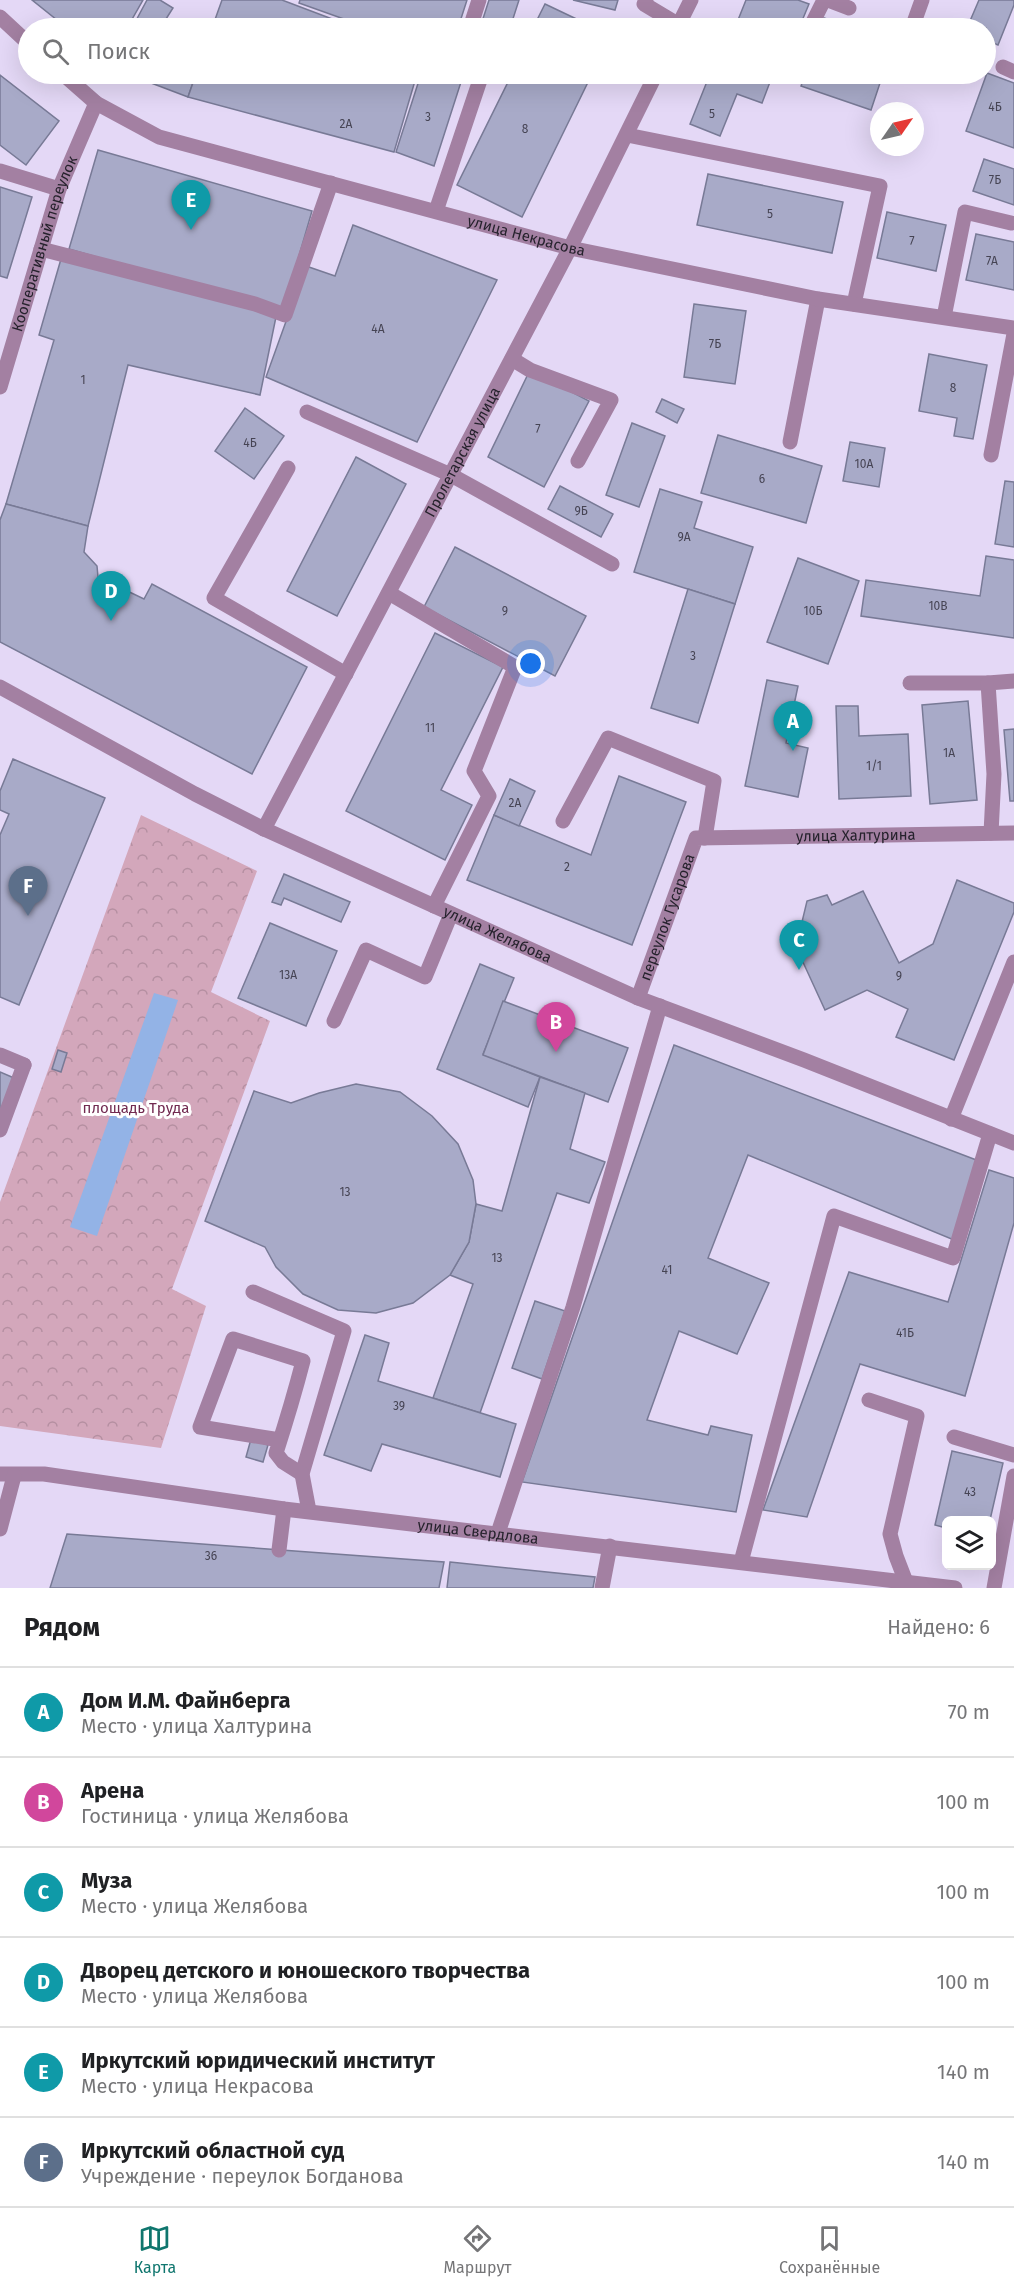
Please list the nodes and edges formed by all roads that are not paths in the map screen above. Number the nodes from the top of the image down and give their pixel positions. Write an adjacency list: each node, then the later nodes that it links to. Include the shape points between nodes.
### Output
1 (479, 0): 8 (street)
2 (646, 0): 9 (street, via 644,4)
3 (691, 0): 10 (street)
4 (826, 0): 6 (street); 11 (street)
5 (922, 0): 12 (street)
6 (849, 8)
7 (0, 17): 13 (street)
8 (473, 18)
9 (665, 18)
10 (682, 18)
11 (816, 18)
12 (916, 18)
13 (18, 34)
14 (74, 84): 17 (street, улица Некрасова)
15 (479, 84): 22 (street)
16 (651, 84): 18 (street, Пролетарская улица)
17 (96, 103): 20 (street, улица Некрасова, via 159,137); 21 (street, Кооперативный переулок)
18 (627, 135): 24 (street, Пролетарская улица); 27 (street, via 880,186)
19 (0, 171): 21 (street)
20 (331, 183): 22 (street, улица Некрасова); 25 (street, via 285,315)
21 (59, 189): 25 (street, Кооперативный переулок)
22 (436, 211): 24 (street, улица Некрасова)
23 (1011, 223): 28 (street, via 965,212)
24 (570, 248): 26 (street, улица Некрасова); 31 (street, Пролетарская улица)
25 (42, 249): 32 (street, Кооперативный переулок)
26 (818, 299): 27 (street, улица Некрасова); 34 (street)
27 (854, 304): 28 (street, улица Некрасова)
28 (944, 317): 29 (street, улица Некрасова)
29 (1014, 328)
30 (1014, 334): 35 (street)
31 (512, 359): 36 (street, via 530,370 611,400); 38 (street, Пролетарская улица)
32 (0, 387)
33 (307, 412): 38 (street)
34 (790, 442)
35 (991, 455)
36 (578, 461)
37 (288, 468): 41 (street, via 214,598)
38 (451, 476): 39 (street); 40 (street, Пролетарская улица)
39 (612, 564)
40 (389, 593): 41 (street, Пролетарская улица); 51 (street, via 515,667 474,771 489,796)
41 (346, 674): 47 (street, Пролетарская улица)
42 (1014, 681): 44 (street)
43 (910, 683): 44 (street)
44 (988, 683): 49 (street, via 994,774)
45 (0, 687): 47 (street, улица Желябова)
46 (563, 821): 50 (street, переулок Гусарова, via 608,738 714,781)
47 (264, 829): 51 (street, улица Желябова)
48 (1014, 833): 49 (street, улица Халтурина)
49 (991, 834): 50 (street, улица Халтурина)
50 (701, 838): 54 (street, переулок Гусарова)
51 (434, 906): 52 (street, улица Желябова)
52 (451, 914): 54 (street, улица Желябова); 56 (street, via 425,977 366,950)
53 (1014, 962): 58 (street)
54 (638, 998): 55 (street, улица Желябова)
55 (660, 1006): 58 (street, улица Желябова); 73 (street, via 573,1307)
56 (334, 1021)
57 (0, 1055): 59 (street, via 24,1065)
58 (951, 1119): 60 (street, улица Желябова)
59 (0, 1130)
60 (990, 1134): 61 (street, улица Желябова); 76 (street, via 953,1258 834,1216)
61 (1014, 1143)
62 (253, 1292): 67 (street, via 344,1331)
63 (869, 1400): 77 (street, via 917,1416 890,1534)
64 (954, 1437): 66 (street)
65 (280, 1440): 65 (street, via 303,1361 234,1339 200,1427); 67 (street, via 276,1453)
66 (1014, 1455)
67 (302, 1474): 71 (street)
68 (7, 1475): 70 (street, улица Свердлова, via 44,1474); 72 (street)
69 (1014, 1476): 80 (street)
70 (284, 1509): 71 (street, улица Свердлова); 75 (street)
71 (309, 1511): 73 (street, улица Свердлова)
72 (0, 1529)
73 (498, 1533): 74 (street, улица Свердлова)
74 (610, 1546): 76 (street, улица Свердлова); 78 (street)
75 (279, 1550)
76 (741, 1562): 77 (street, улица Свердлова)
77 (905, 1585): 79 (street, улица Свердлова)
78 (602, 1588)
79 (955, 1588)
80 (994, 1588)

